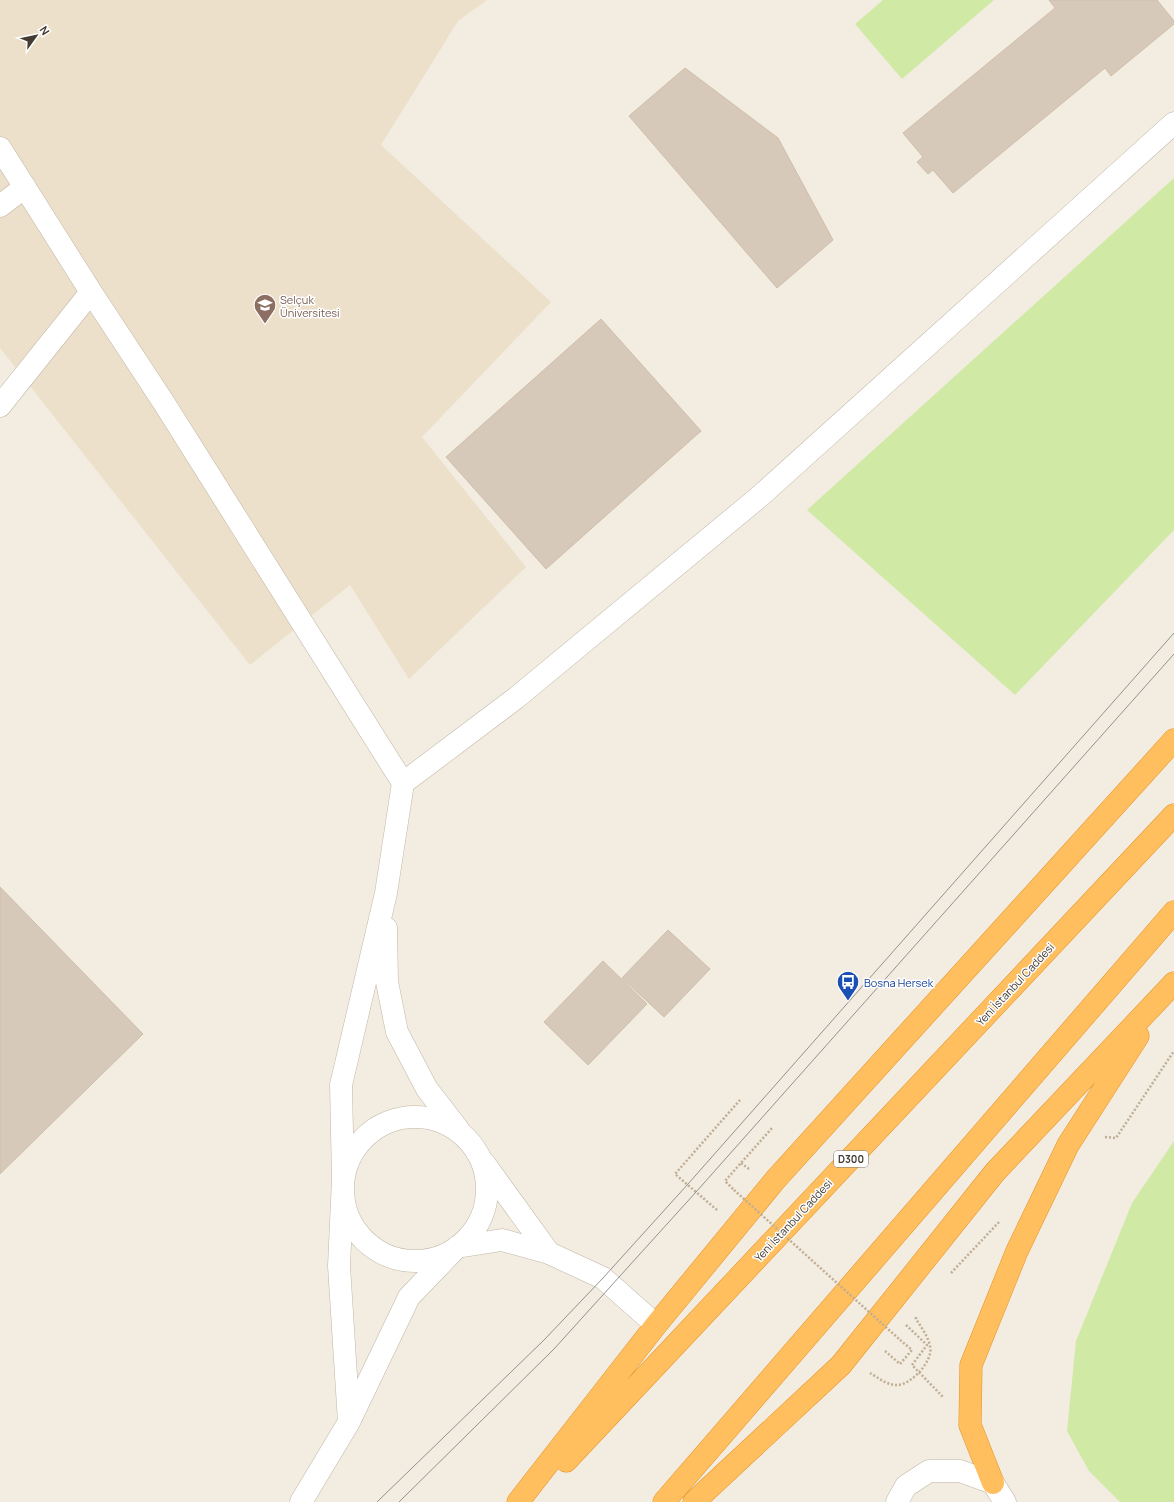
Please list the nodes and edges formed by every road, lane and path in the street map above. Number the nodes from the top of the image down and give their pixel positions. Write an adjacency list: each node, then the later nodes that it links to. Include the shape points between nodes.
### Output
1 (1174, 123): 8 (street, via 759,497 516,698)
2 (0, 148): 3 (street)
3 (25, 187): 4 (street); 5 (street)
4 (0, 206)
5 (91, 292): 6 (street); 8 (street, via 164,403)
6 (0, 406)
7 (1174, 740): 30 (highway, via 776,1179)
8 (403, 783): 10 (street)
9 (1174, 815): 41 (highway, Yeni İstanbul Caddesi / D300)
10 (386, 893): 17 (street, via 387,982 397,1032 427,1089); 20 (street, via 341,1085)
11 (1174, 912): 42 (highway)
12 (1170, 988): 16 (highway); 43 (highway, via 995,1172 841,1365)
13 (1174, 1051): 16 (path, via 1116,1138 1104,1137)
14 (740, 1100): 23 (path, via 675,1174)
15 (772, 1128): 18 (path)
16 (1068, 1145): 37 (highway, via 1016,1251 971,1365)
17 (476, 1152): 20 (street, via 463,1136 445,1124 425,1117 404,1118 384,1123 364,1137 350,1156); 25 (street, via 484,1172 487,1193 482,1214 472,1232); 26 (street)
18 (741, 1163): 19 (path); 33 (path, bridge, via 725,1181 912,1350 900,1364)
19 (752, 1172)
20 (343, 1179): 25 (street, via 344,1203 352,1225 368,1244 388,1256 412,1261 436,1258); 36 (street, via 339,1266)
21 (742, 1192): 22 (path)
22 (737, 1198)
23 (722, 1215)
24 (1001, 1220): 27 (path)
25 (457, 1247): 26 (street, via 502,1240); 36 (street, via 409,1297)
26 (550, 1253): 30 (street, via 603,1278)
27 (949, 1276)
28 (917, 1309): 35 (path, via 916,1319 931,1348)
29 (904, 1323): 35 (path, via 927,1345 912,1365)
30 (656, 1325): 40 (highway)
31 (895, 1333): 32 (path)
32 (890, 1338)
33 (882, 1349)
34 (868, 1372): 35 (path, via 898,1385)
35 (920, 1373): 37 (path)
36 (349, 1422): 39 (street)
37 (970, 1425): 38 (highway)
38 (993, 1483): 44 (street, via 960,1470 929,1471 906,1486); 45 (street)
39 (301, 1502)
40 (518, 1502)
41 (527, 1502)
42 (664, 1502)
43 (694, 1502)
44 (897, 1502)
45 (1005, 1502)

